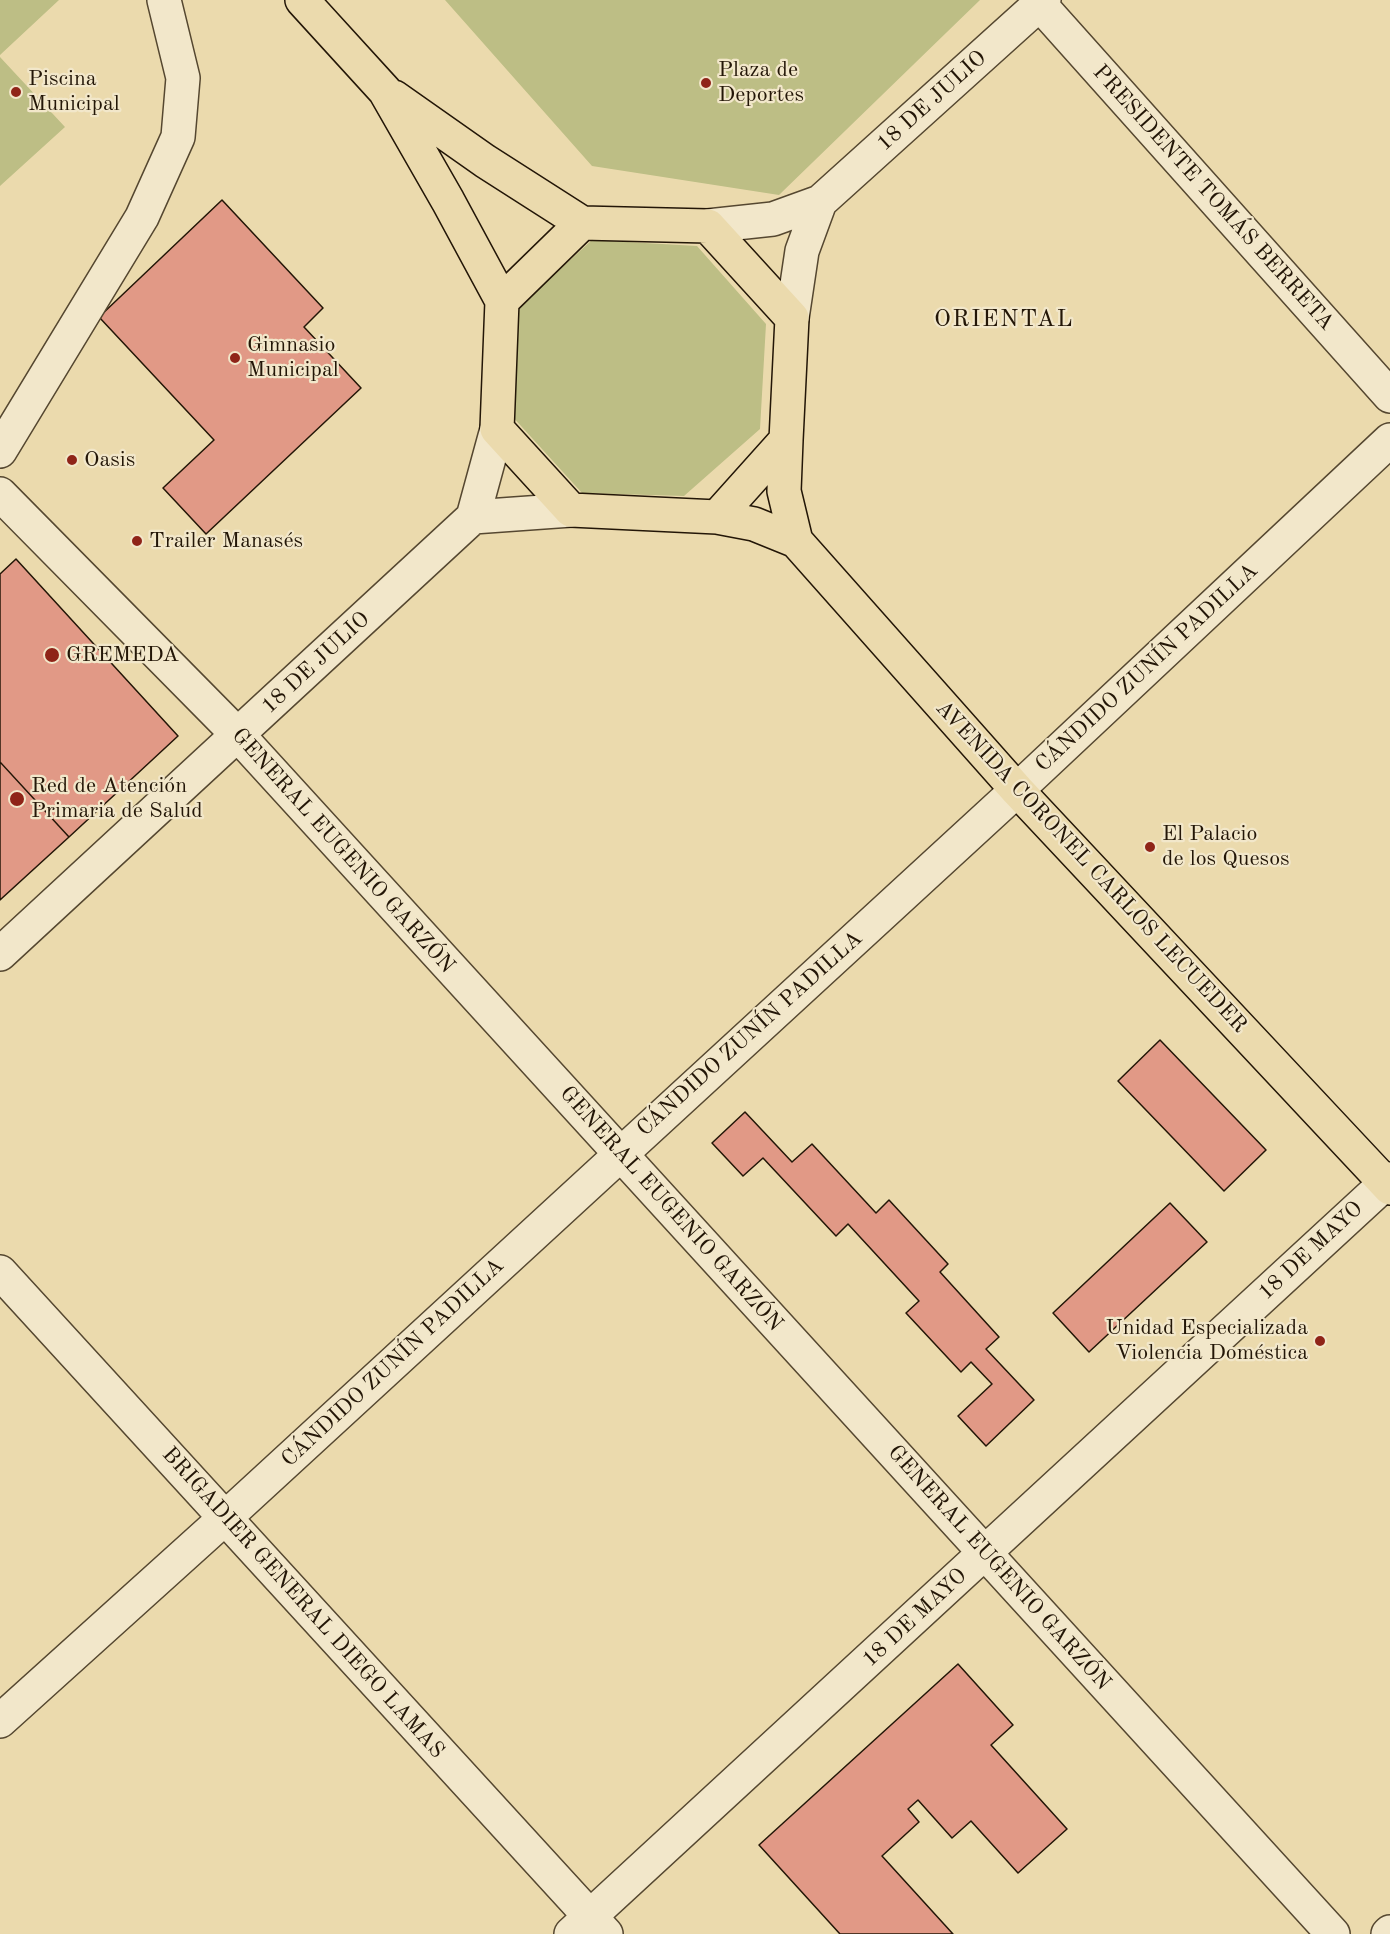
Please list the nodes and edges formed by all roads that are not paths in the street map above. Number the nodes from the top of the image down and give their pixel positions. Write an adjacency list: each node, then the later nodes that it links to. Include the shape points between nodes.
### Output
1 (164, 0): 14 (street, via 183,78 178,137 142,217)
2 (302, 0): 4 (main road)
3 (1040, 1): 5 (street, 18 DE JULIO); 10 (street, PRESIDENTE TOMÁS BERRETA)
4 (385, 91): 6 (main road); 8 (main road)
5 (820, 202): 7 (street, 18 DE JULIO, via 773,219); 9 (street, 18 DE JULIO, via 802,251)
6 (582, 222): 7 (main road); 8 (main road)
7 (708, 226): 9 (main road)
8 (502, 301): 11 (main road)
9 (792, 318): 12 (main road, AVENIDA CORONEL CARLOS LECUEDER)
10 (1390, 396)
11 (497, 429): 16 (main road); 17 (street)
12 (786, 440): 18 (main road); 19 (main road, AVENIDA CORONEL CARLOS LECUEDER, via 784,491)
13 (1390, 440): 21 (street, CÁNDIDO ZUNÍN PADILLA)
14 (0, 451)
15 (0, 494): 20 (street, GENERAL EUGENIO GARZÓN)
16 (571, 510): 17 (street); 18 (main road, AVENIDA CORONEL CARLOS LECUEDER)
17 (473, 517): 20 (street, 18 DE JULIO)
18 (717, 517): 19 (main road, AVENIDA CORONEL CARLOS LECUEDER, via 754,524)
19 (796, 541): 21 (main road, AVENIDA CORONEL CARLOS LECUEDER)
20 (238, 735): 22 (street, 18 DE JULIO); 23 (street, GENERAL EUGENIO GARZÓN)
21 (1017, 790): 23 (street, CÁNDIDO ZUNÍN PADILLA); 24 (main road, AVENIDA CORONEL CARLOS LECUEDER)
22 (0, 954)
23 (620, 1154): 26 (street, CÁNDIDO ZUNÍN PADILLA); 27 (street, GENERAL EUGENIO GARZÓN)
24 (1388, 1183): 27 (street, 18 DE MAYO)
25 (0, 1272): 26 (street, BRIGADIER GENERAL DIEGO LAMAS)
26 (225, 1518): 28 (street, CÁNDIDO ZUNÍN PADILLA); 29 (street, BRIGADIER GENERAL DIEGO LAMAS)
27 (985, 1553): 29 (street, 18 DE MAYO); 30 (street, GENERAL EUGENIO GARZÓN)
28 (0, 1721)
29 (589, 1928)
30 (1333, 1934)

